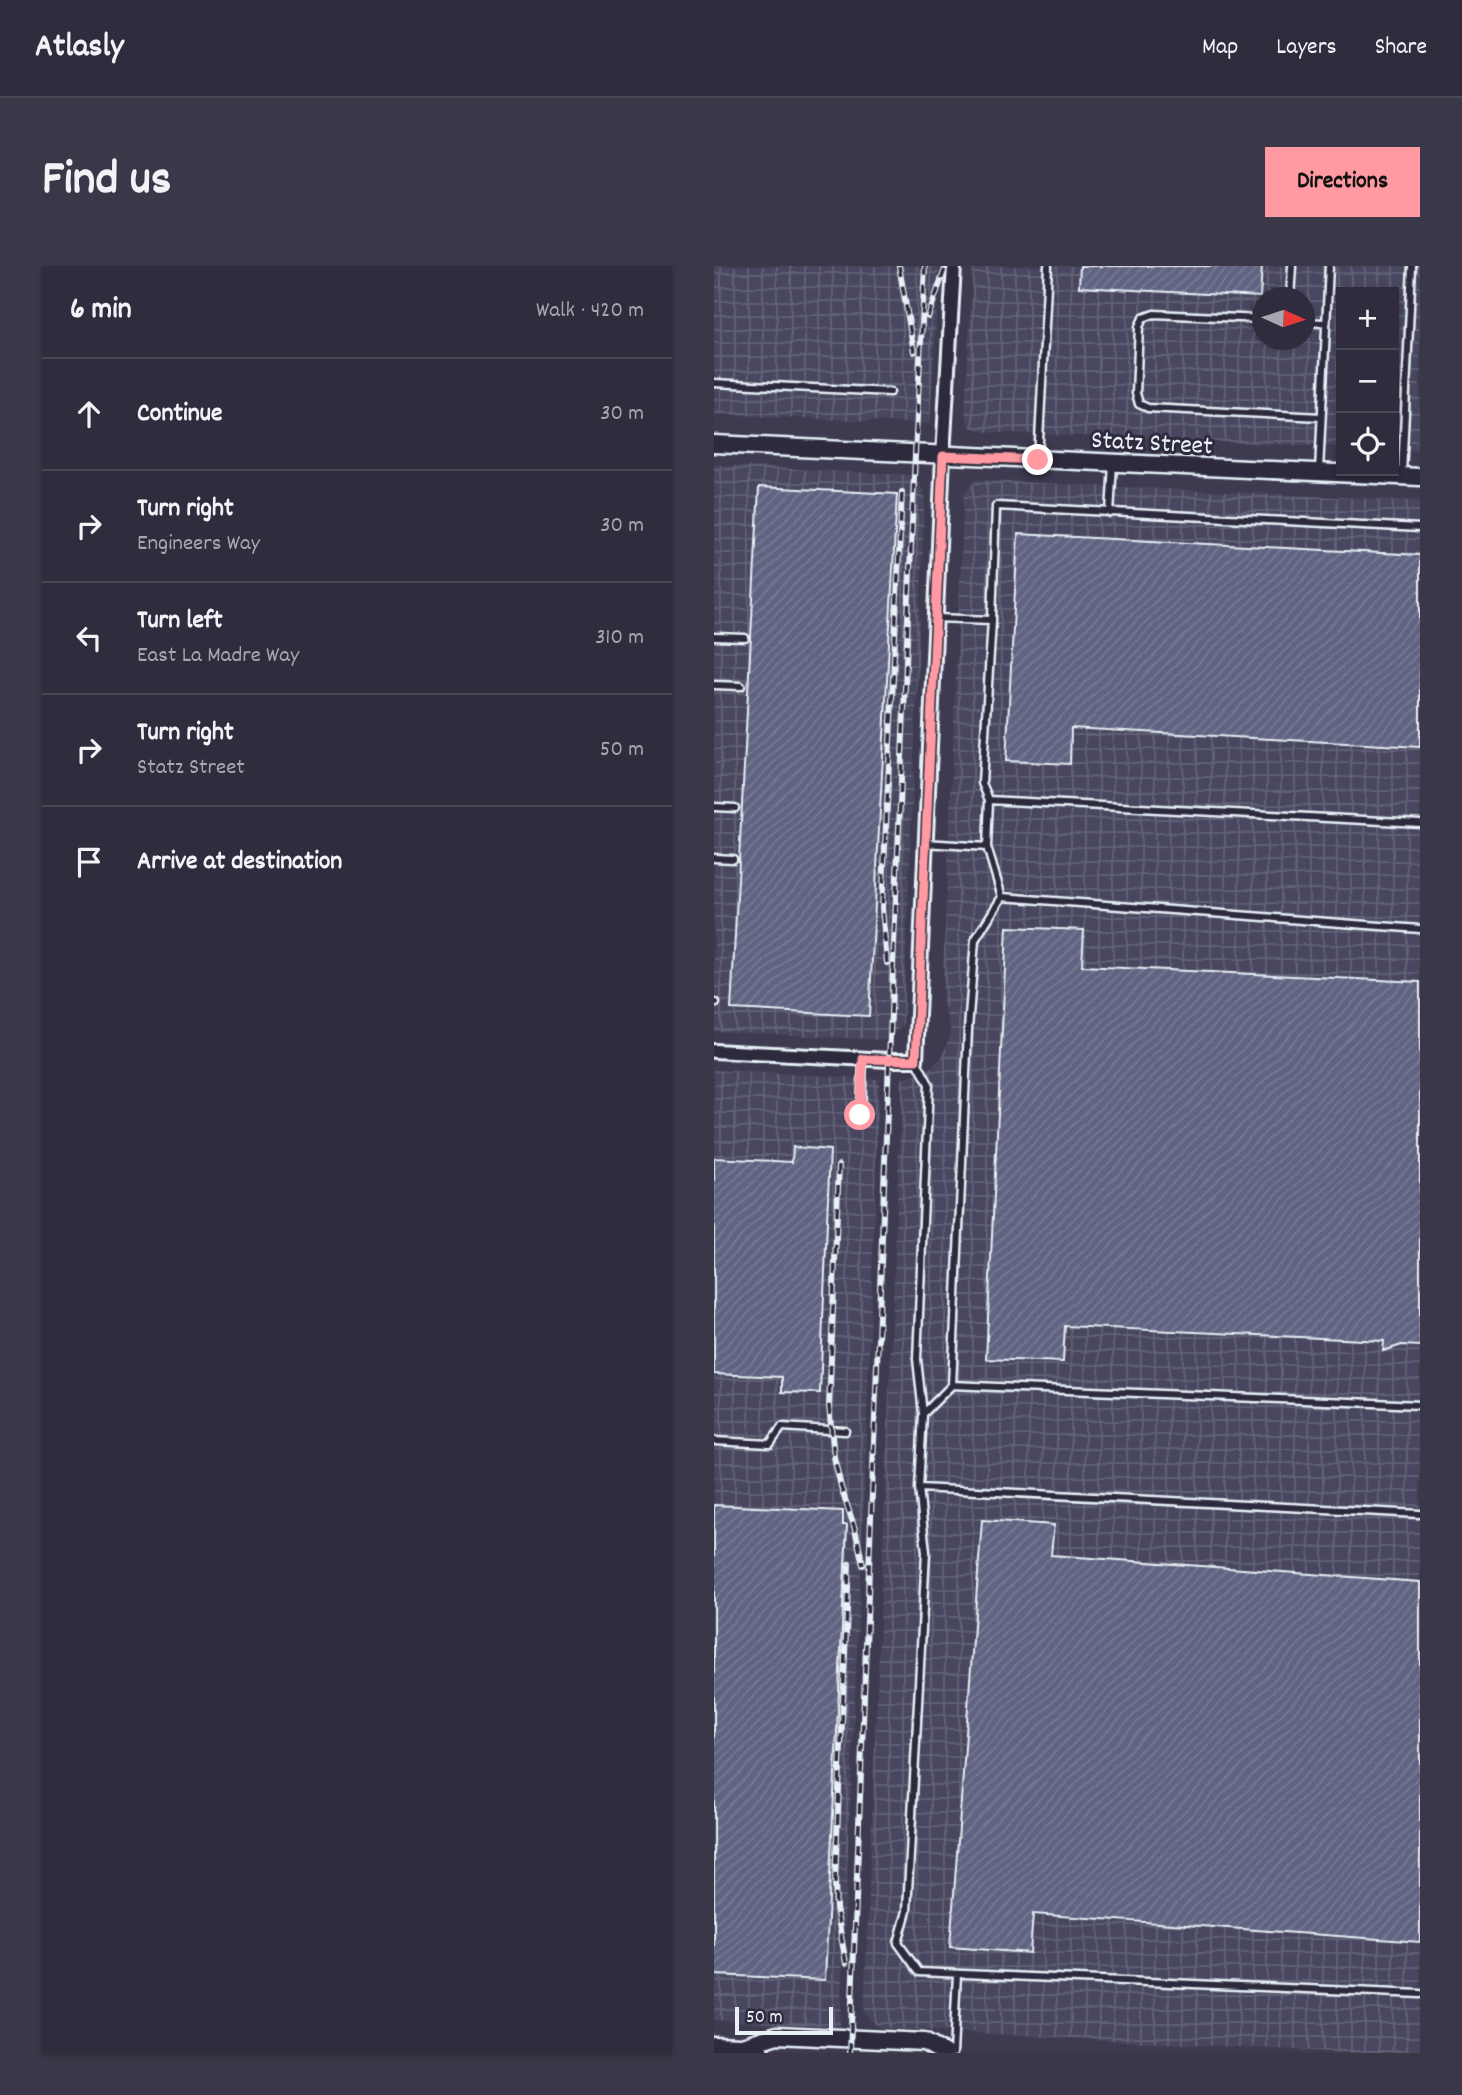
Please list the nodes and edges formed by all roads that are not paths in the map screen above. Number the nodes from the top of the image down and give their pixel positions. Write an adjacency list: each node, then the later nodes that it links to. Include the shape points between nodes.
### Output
1 (954, 266): 14 (street)
2 (1048, 266): 15 (lane)
3 (1292, 266): 6 (lane)
4 (1329, 266): 9 (lane)
5 (1412, 266): 18 (lane)
6 (1291, 287)
7 (1252, 319): 12 (lane, via 1154,314 1143,318 1139,327 1139,404)
8 (1315, 322): 9 (lane)
9 (1326, 323): 12 (lane)
10 (714, 383): 11 (lane)
11 (890, 392)
12 (1321, 417): 17 (lane)
13 (714, 444): 14 (street, Statz Street)
14 (943, 456): 15 (street, Statz Street); 22 (street)
15 (1038, 460): 16 (street, Statz Street)
16 (1113, 464): 17 (street, Statz Street); 20 (lane)
17 (1319, 473): 18 (street, Statz Street)
18 (1401, 477): 19 (street, Statz Street)
19 (1420, 477)
20 (1110, 513): 21 (lane); 23 (lane, via 996,506)
21 (1420, 528)
22 (935, 618): 23 (lane); 32 (street)
23 (992, 620): 28 (lane, via 982,783)
24 (714, 637): 25 (lane)
25 (745, 638)
26 (714, 685): 27 (lane)
27 (741, 686)
28 (989, 800): 31 (lane); 33 (lane)
29 (714, 807): 30 (lane)
30 (735, 808)
31 (1420, 823)
32 (925, 843): 33 (lane); 40 (street)
33 (987, 847): 36 (lane)
34 (714, 858): 35 (lane)
35 (733, 859)
36 (1002, 897): 37 (lane); 42 (lane, via 975,940)
37 (1420, 929)
38 (714, 1051): 39 (street)
39 (863, 1059): 40 (street); 41 (lane)
40 (916, 1060): 44 (lane, via 929,1084 917,1359)
41 (860, 1115)
42 (952, 1385): 43 (lane); 44 (lane)
43 (1420, 1405)
44 (923, 1414): 47 (lane)
45 (845, 1431): 46 (lane, via 782,1427 770,1444)
46 (714, 1441)
47 (919, 1488): 48 (lane); 49 (lane, via 926,1552 907,1911 898,1943 919,1972)
48 (1420, 1514)
49 (957, 1974): 50 (lane); 55 (lane)
50 (1420, 1994)
51 (714, 2045): 52 (street)
52 (742, 2046): 53 (street); 54 (street, via 777,2035 924,2042)
53 (761, 2053)
54 (944, 2053)
55 (953, 2053)

